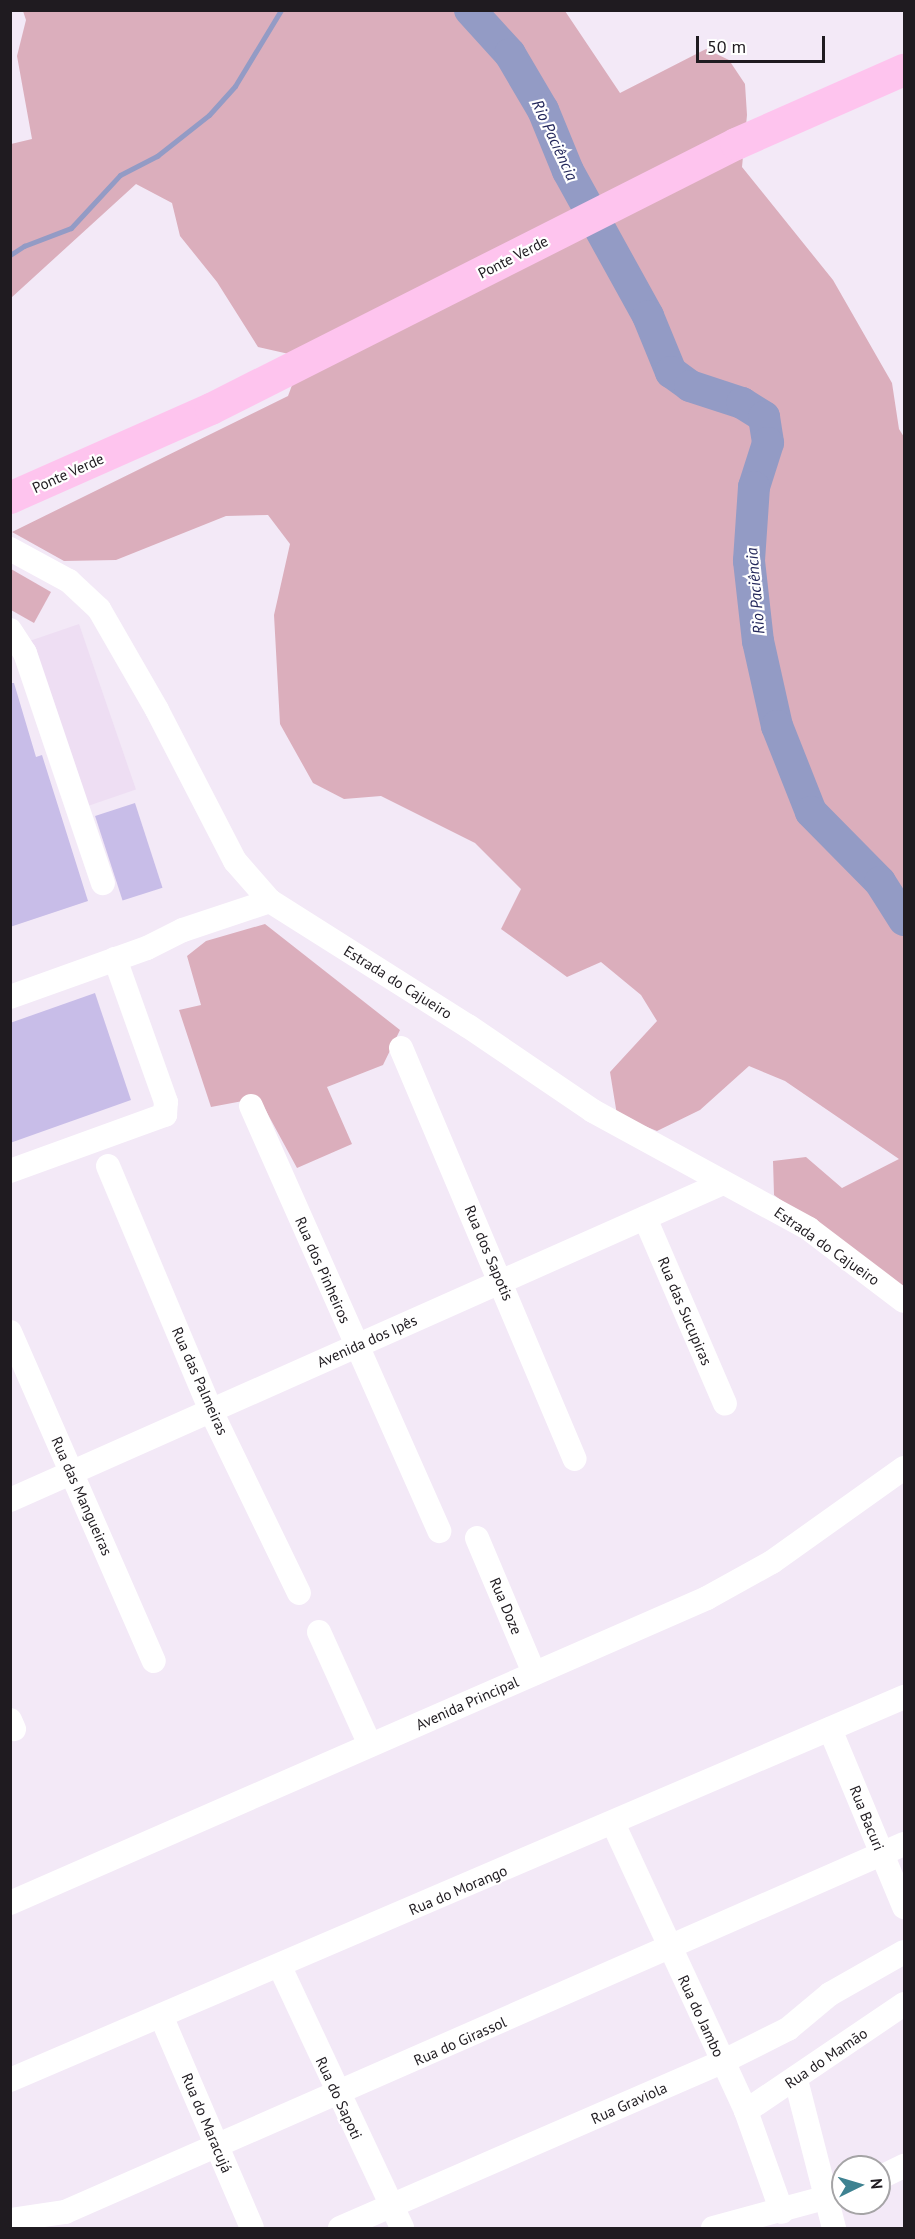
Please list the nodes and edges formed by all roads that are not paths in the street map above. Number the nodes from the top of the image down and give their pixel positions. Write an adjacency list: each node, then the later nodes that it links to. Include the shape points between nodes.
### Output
1 (904, 70): 2 (main road, Ponte Verde, via 736,144 211,409)
2 (124, 447): 3 (main road, Ponte Verde); 4 (main road, Ponte Verde)
3 (10, 482)
4 (10, 498)
5 (10, 549): 8 (street, Estrada do Cajueiro, via 69,581 99,609 157,710 235,861)
6 (10, 630): 7 (street, via 25,653)
7 (103, 883)
8 (270, 901): 9 (street, via 183,930); 15 (street, Estrada do Cajueiro, via 468,1026 593,1111)
9 (115, 959): 10 (street); 14 (street, via 166,1102 165,1115)
10 (10, 997)
11 (400, 1048): 17 (street, Rua dos Sapotis)
12 (251, 1106): 20 (street, Rua dos Pinheiros)
13 (108, 1166): 22 (street, Rua das Palmeiras)
14 (10, 1172)
15 (723, 1183): 16 (street, Avenida dos Ipês); 18 (street, Estrada do Cajueiro, via 809,1229)
16 (645, 1218): 17 (street, Avenida dos Ipês); 21 (street, Rua das Sucupiras)
17 (501, 1282): 20 (street, Avenida dos Ipês); 23 (street, Rua dos Sapotis)
18 (904, 1301)
19 (10, 1332): 25 (street, Rua das Mangueiras)
20 (356, 1346): 22 (street, Avenida dos Ipês); 27 (street, Rua dos Pinheiros)
21 (725, 1404)
22 (211, 1411): 25 (street, Avenida dos Ipês); 29 (street, Rua das Palmeiras)
23 (575, 1459)
24 (904, 1468): 32 (street, Avenida Principal, via 772,1562 707,1598)
25 (72, 1472): 26 (street, Avenida dos Ipês); 31 (street, Rua das Mangueiras)
26 (10, 1500)
27 (439, 1531)
28 (477, 1538): 32 (street, Rua Doze)
29 (299, 1593)
30 (319, 1632): 35 (street)
31 (154, 1661)
32 (534, 1673): 35 (street, Avenida Principal)
33 (904, 1697): 34 (street, Rua do Morango)
34 (830, 1729): 36 (street, Rua do Morango); 38 (street, Rua Bacuri)
35 (370, 1745): 39 (street, Avenida Principal)
36 (614, 1823): 41 (street, Rua do Jambo); 43 (street, Rua do Morango)
37 (904, 1844): 38 (street, Rua do Girassol)
38 (881, 1854): 40 (street, Rua Bacuri); 41 (street, Rua do Girassol)
39 (10, 1903)
40 (904, 1907)
41 (670, 1948): 46 (street, Rua do Jambo); 49 (street, Rua do Girassol)
42 (904, 1952): 46 (street, Rua Graviola, via 830,1994 788,2029)
43 (280, 1967): 45 (street, Rua do Morango); 49 (street, Rua do Sapoti)
44 (904, 2004): 48 (street, Rua do Mamão)
45 (162, 2018): 47 (street, Rua do Morango); 51 (street, Rua do Maracujá)
46 (722, 2062): 50 (street, Rua do Jambo); 55 (street, Rua Graviola)
47 (10, 2080)
48 (796, 2080): 50 (street, Rua do Mamão); 52 (street)
49 (337, 2095): 51 (street, Rua do Girassol); 55 (street, Rua do Sapoti)
50 (746, 2111): 54 (street, Rua do Jambo)
51 (216, 2145): 56 (street, Rua do Girassol, via 65,2212); 57 (street, Rua do Maracujá)
52 (831, 2187)
53 (831, 2197): 54 (street)
54 (782, 2212): 59 (street)
55 (397, 2218): 58 (street, Rua Graviola)
56 (10, 2220)
57 (252, 2229)
58 (340, 2229)
59 (713, 2229)

